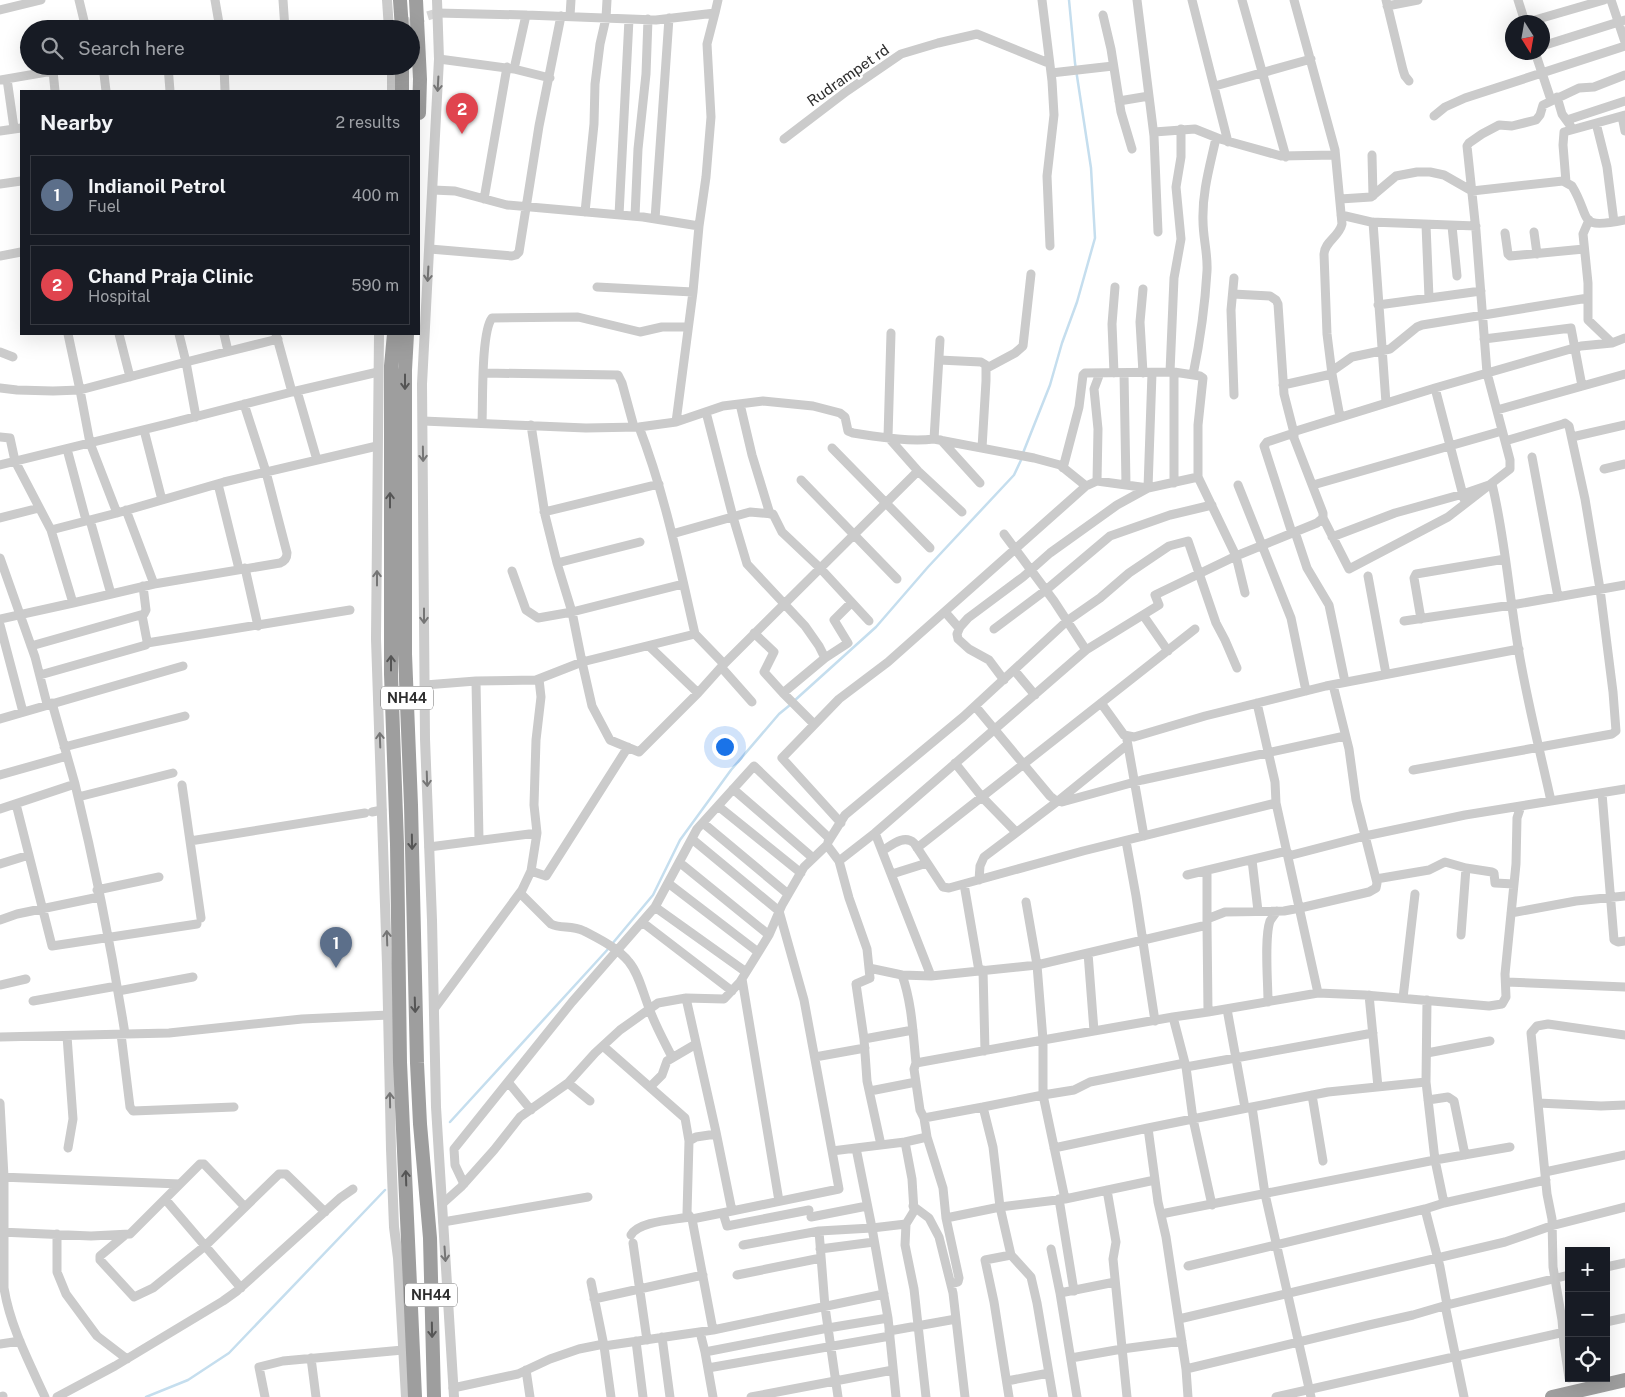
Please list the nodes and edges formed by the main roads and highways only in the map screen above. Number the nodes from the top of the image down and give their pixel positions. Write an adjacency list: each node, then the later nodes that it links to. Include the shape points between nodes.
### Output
1 (400, 0): 3 (highway)
2 (416, 0): 4 (highway)
3 (393, 20)
4 (417, 20)
5 (402, 75): 7 (highway)
6 (420, 75): 8 (highway)
7 (402, 90)
8 (420, 90)
9 (394, 335): 13 (highway, NH44, one-way to 9, via 392,912 390,512)
10 (407, 335): 14 (highway, NH44, one-way to 14, via 405,654 412,805 417,1063 430,1238)
11 (1625, 1380): 15 (highway)
12 (1625, 1390): 16 (highway)
13 (415, 1397)
14 (434, 1397)
15 (1552, 1397)
16 (1592, 1397)

